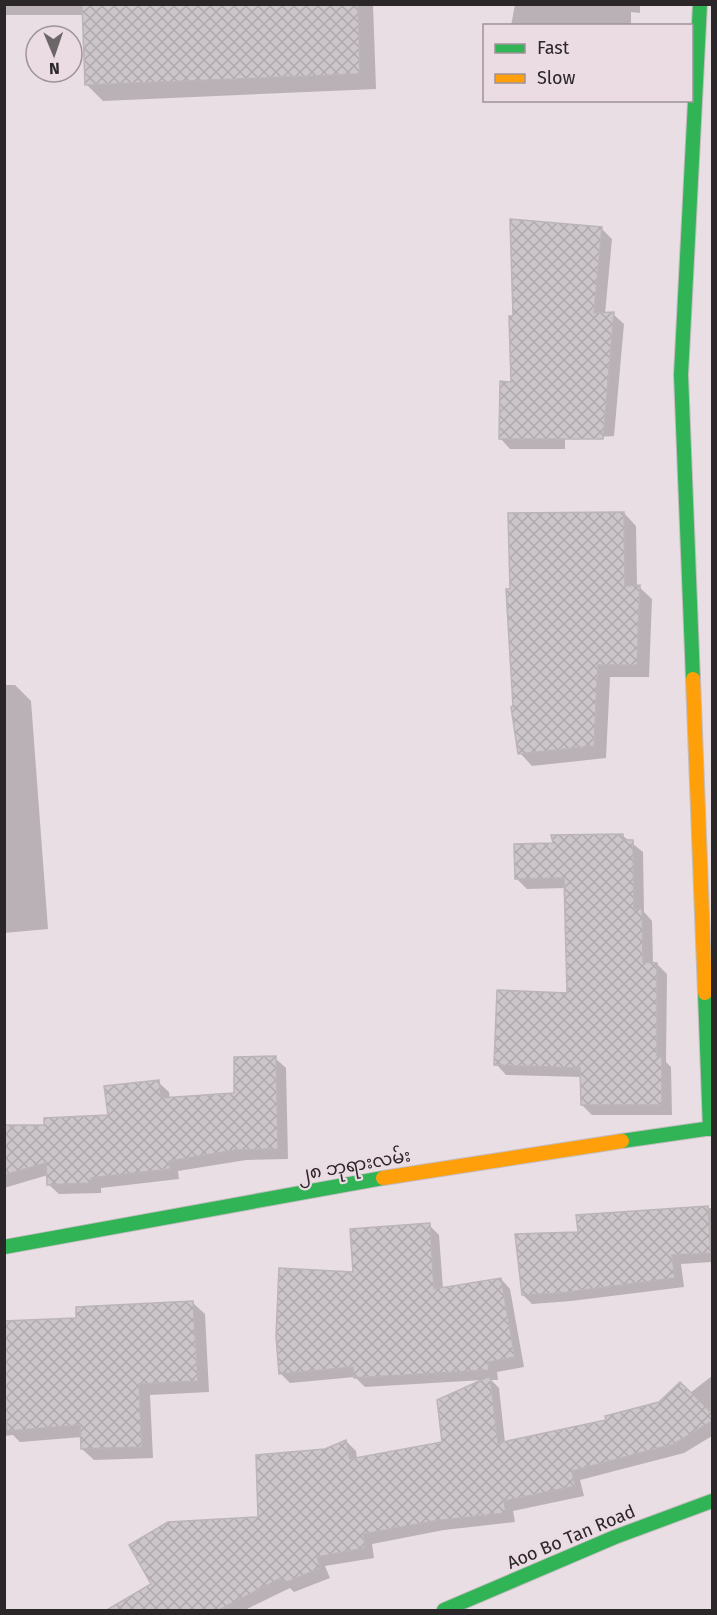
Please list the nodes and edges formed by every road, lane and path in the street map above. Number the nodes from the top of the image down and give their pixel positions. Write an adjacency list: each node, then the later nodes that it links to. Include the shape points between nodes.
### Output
1 (700, 4): 2 (street, via 681,375)
2 (711, 1129): 3 (street, ၂၈ ဘုရားလမ်း, via 420,1171)
3 (4, 1247)
4 (712, 1501): 5 (street, Aoo Bo Tan Road, via 615,1537)
5 (444, 1611)

